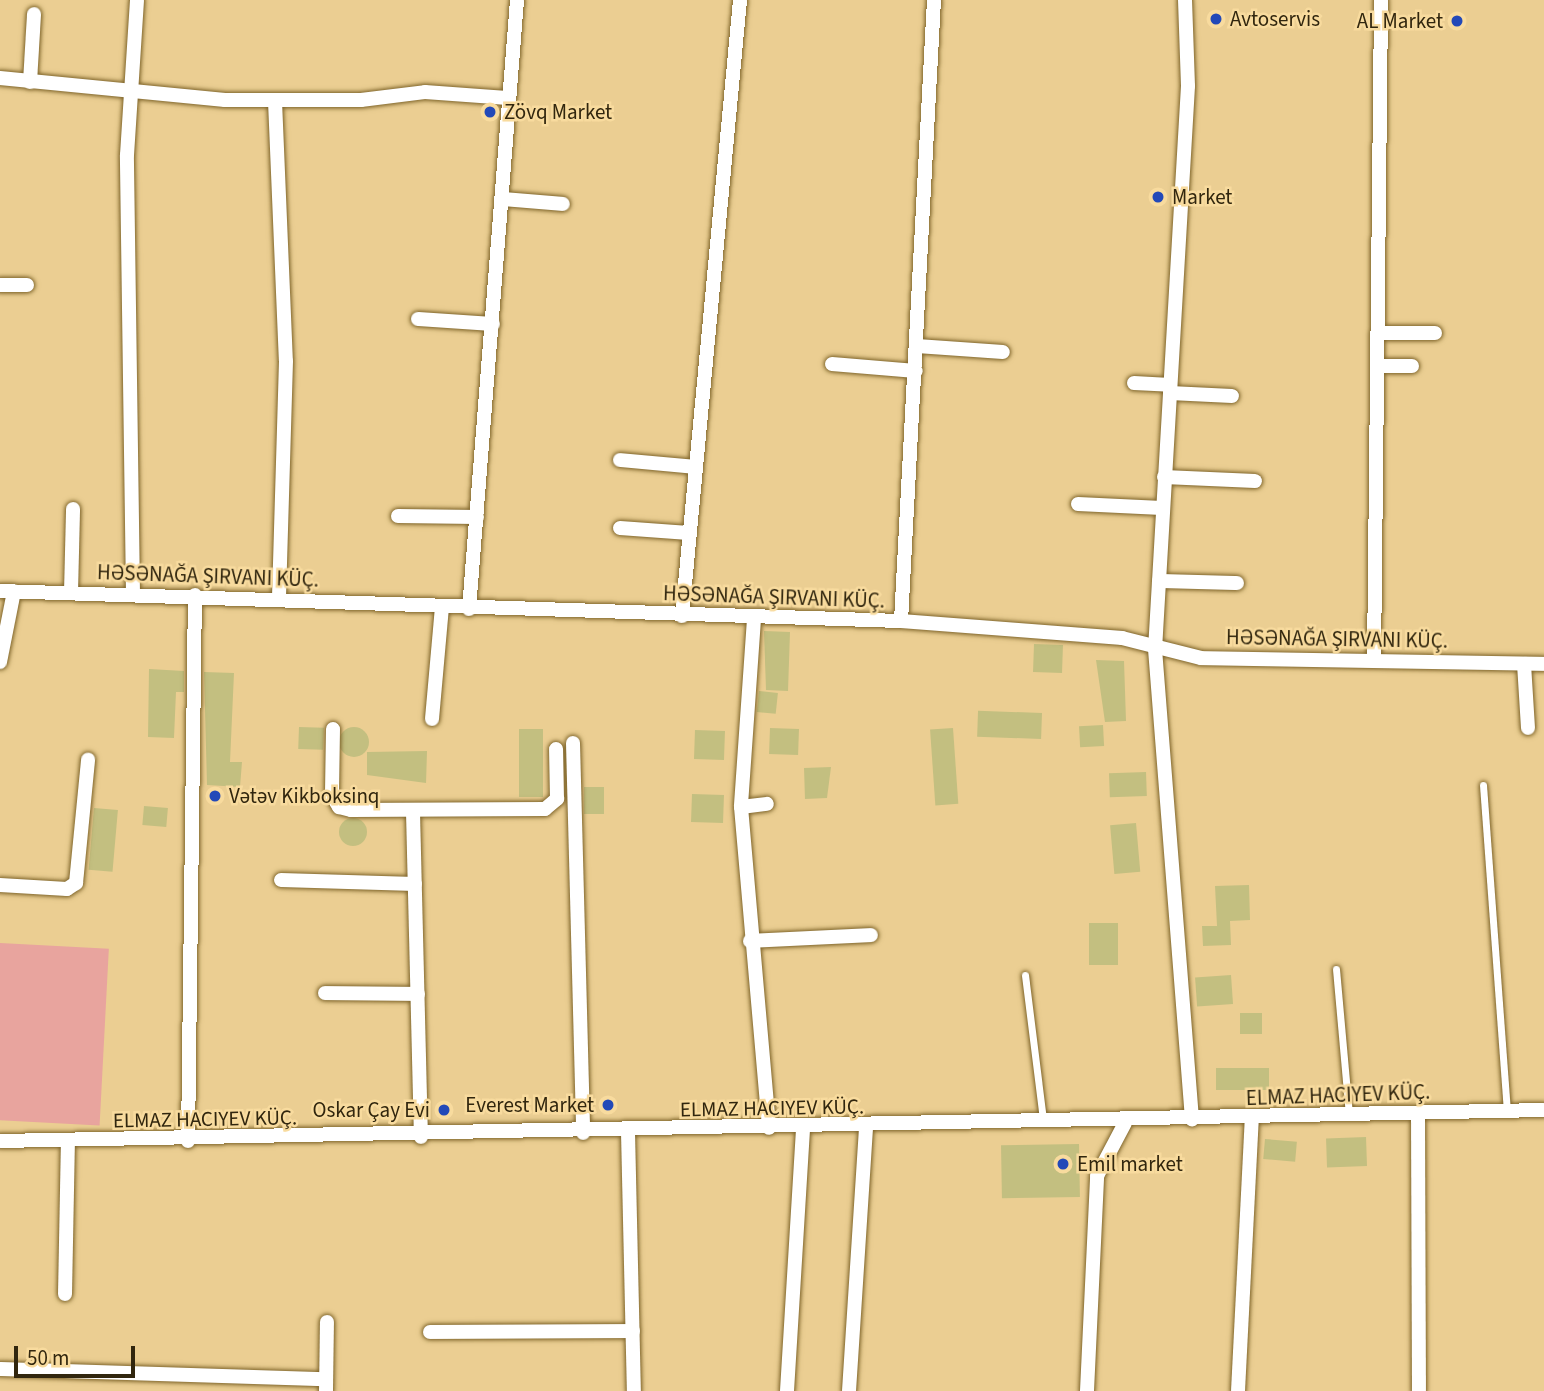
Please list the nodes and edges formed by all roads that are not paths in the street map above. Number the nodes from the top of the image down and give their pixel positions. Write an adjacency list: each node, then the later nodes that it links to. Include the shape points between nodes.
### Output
1 (137, 0): 10 (street)
2 (517, 0): 11 (street)
3 (740, 0): 31 (street)
4 (934, 0): 21 (street)
5 (1185, 0): 28 (street, via 1188,86)
6 (1381, 0): 19 (street)
7 (34, 15): 9 (street)
8 (0, 78): 9 (street)
9 (30, 82): 10 (street)
10 (128, 92): 12 (street); 45 (street)
11 (509, 97): 12 (street, via 425,92); 13 (street)
12 (275, 101): 47 (street, via 286,361)
13 (504, 199): 14 (street); 18 (street)
14 (563, 204)
15 (0, 285): 16 (street)
16 (27, 285)
17 (418, 319): 18 (street)
18 (493, 324): 38 (street)
19 (1380, 333): 20 (street); 24 (street)
20 (1435, 333)
21 (917, 346): 22 (street); 26 (street)
22 (1003, 352)
23 (831, 364): 26 (street)
24 (1381, 366): 25 (street); 54 (street)
25 (1412, 366)
26 (916, 371): 52 (street)
27 (1134, 383): 28 (street)
28 (1170, 389): 29 (street); 32 (street)
29 (1232, 396)
30 (620, 460): 31 (street)
31 (695, 467): 40 (street)
32 (1164, 477): 33 (street); 35 (street)
33 (1255, 481)
34 (1078, 504): 35 (street)
35 (1162, 508): 41 (street)
36 (73, 509): 44 (street)
37 (398, 516): 38 (street)
38 (477, 517): 49 (street)
39 (620, 528): 40 (street)
40 (690, 533): 50 (street)
41 (1159, 581): 42 (street); 53 (street)
42 (1237, 583)
43 (7, 591): 44 (street, HƏSƏNAĞA ŞIRVANI KÜÇ.); 55 (street)
44 (71, 593): 45 (street, HƏSƏNAĞA ŞIRVANI KÜÇ.)
45 (133, 594): 46 (street, HƏSƏNAĞA ŞIRVANI KÜÇ.)
46 (195, 595): 47 (street, HƏSƏNAĞA ŞIRVANI KÜÇ.); 92 (street)
47 (279, 598): 48 (street, HƏSƏNAĞA ŞIRVANI KÜÇ.)
48 (442, 608): 49 (street, HƏSƏNAĞA ŞIRVANI KÜÇ.); 58 (street)
49 (469, 609): 50 (street, HƏSƏNAĞA ŞIRVANI KÜÇ.)
50 (682, 615): 51 (street, HƏSƏNAĞA ŞIRVANI KÜÇ.)
51 (754, 619): 52 (street, HƏSƏNAĞA ŞIRVANI KÜÇ.); 66 (street)
52 (901, 621): 53 (street, HƏSƏNAĞA ŞIRVANI KÜÇ., via 1108,636)
53 (1155, 649): 54 (street, HƏSƏNAĞA ŞIRVANI KÜÇ., via 1201,658); 82 (street)
54 (1374, 661): 56 (street, HƏSƏNAĞA ŞIRVANI KÜÇ.)
55 (0, 662)
56 (1524, 664): 57 (street, HƏSƏNAĞA ŞIRVANI KÜÇ.); 59 (street)
57 (1544, 664)
58 (432, 719)
59 (1528, 728)
60 (334, 729): 67 (street, via 332,796 339,807)
61 (573, 743): 89 (street)
62 (556, 749): 67 (street, via 555,805)
63 (88, 760): 70 (street, via 76,883 67,889)
64 (1483, 785): 77 (lane)
65 (767, 804): 66 (street)
66 (741, 807): 72 (street)
67 (413, 812): 69 (street)
68 (281, 880): 69 (street)
69 (415, 884): 76 (street)
70 (0, 885)
71 (871, 935): 72 (street)
72 (750, 940): 86 (street)
73 (1336, 969): 80 (lane)
74 (1026, 975): 84 (lane)
75 (325, 993): 76 (street)
76 (418, 993): 90 (street)
77 (1507, 1110): 78 (street); 79 (street)
78 (1544, 1110)
79 (1418, 1113): 80 (street); 105 (street)
80 (1349, 1115): 81 (street)
81 (1252, 1118): 82 (street); 104 (street)
82 (1192, 1120): 83 (street)
83 (1125, 1123): 84 (street); 103 (street, via 1097,1176)
84 (1044, 1124): 85 (street)
85 (866, 1127): 87 (street); 102 (street)
86 (769, 1128): 87 (street); 88 (street)
87 (803, 1128): 101 (street)
88 (628, 1132): 89 (street); 96 (street)
89 (583, 1133): 90 (street)
90 (421, 1137): 92 (street)
91 (0, 1141): 93 (street)
92 (188, 1141): 93 (street)
93 (68, 1142): 94 (street)
94 (65, 1294)
95 (327, 1322): 99 (street)
96 (633, 1331): 97 (street); 100 (street)
97 (430, 1332)
98 (0, 1369): 99 (street)
99 (326, 1385)
100 (634, 1391)
101 (787, 1391)
102 (849, 1391)
103 (1087, 1391)
104 (1238, 1391)
105 (1419, 1391)

